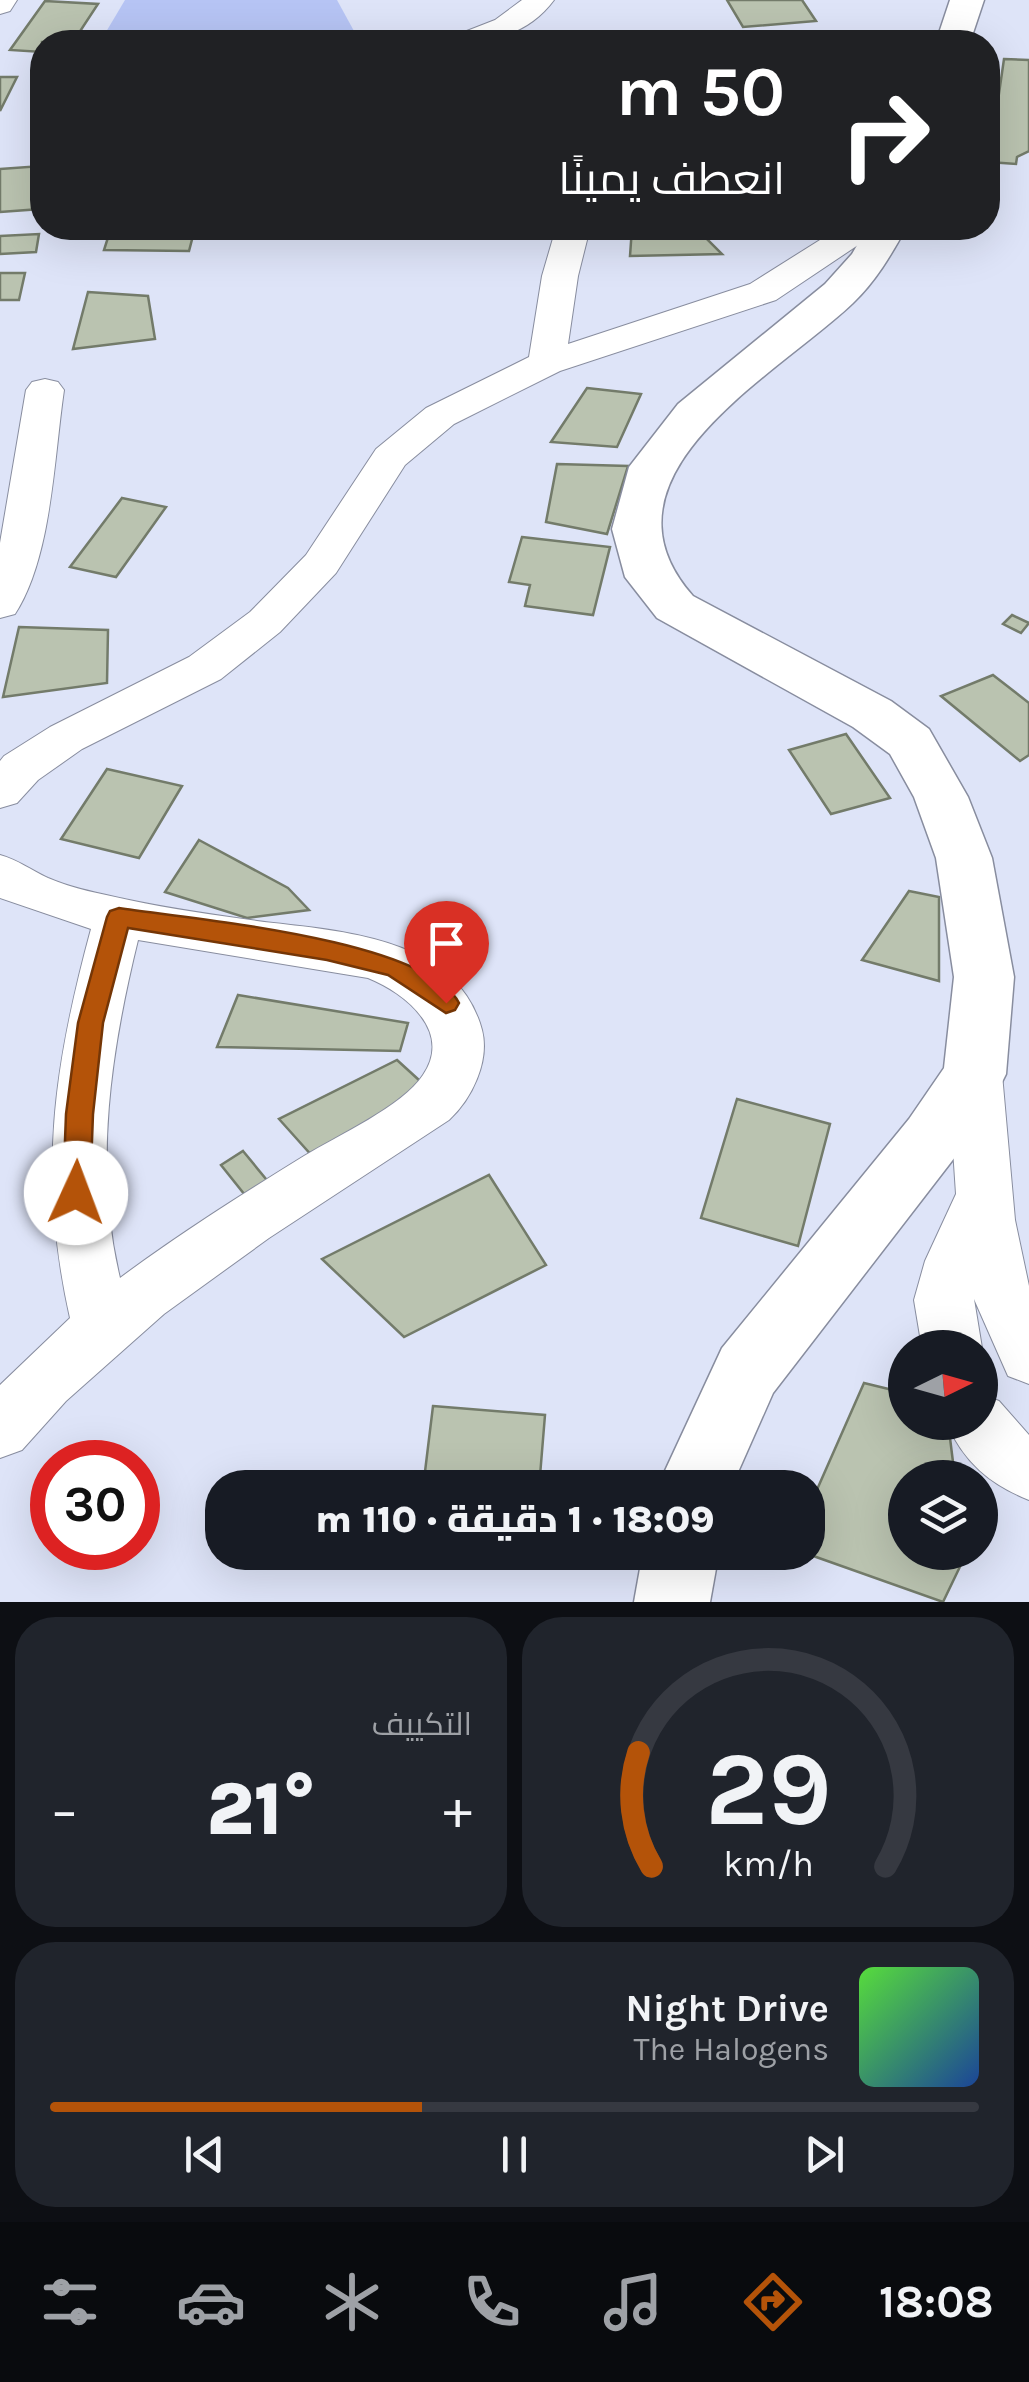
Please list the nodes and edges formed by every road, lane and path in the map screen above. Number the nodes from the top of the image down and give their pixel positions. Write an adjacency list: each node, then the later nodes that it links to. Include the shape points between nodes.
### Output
1 (540, 0): 3 (street)
2 (967, 0): 4 (street)
3 (495, 30)
4 (957, 30)
5 (570, 240): 8 (street)
6 (844, 240): 8 (street, via 763,292)
7 (879, 240): 14 (street, via 840,293 694,413 652,467 636,529 649,577 675,607 872,714 910,742 964,858 984,977)
8 (547, 363): 11 (street, via 440,416 390,457 321,564 265,622 205,668)
9 (45, 390): 10 (street, via 21,542)
10 (0, 604)
11 (7, 771)
12 (0, 873): 13 (street, via 48,899)
13 (119, 917): 16 (street, via 90,1023 76,1193); 16 (street, via 395,967 446,1003 457,1052 444,1090 415,1116 200,1251)
14 (975, 1074): 15 (street); 21 (street, via 747,1371)
15 (981, 1200): 17 (street, via 944,1300); 18 (street, via 1005,1301)
16 (102, 1326): 19 (street)
17 (949, 1330)
18 (1029, 1356)
19 (0, 1429)
20 (991, 1440): 22 (street)
21 (702, 1470)
22 (1029, 1470)
23 (678, 1570): 24 (street)
24 (672, 1602)

